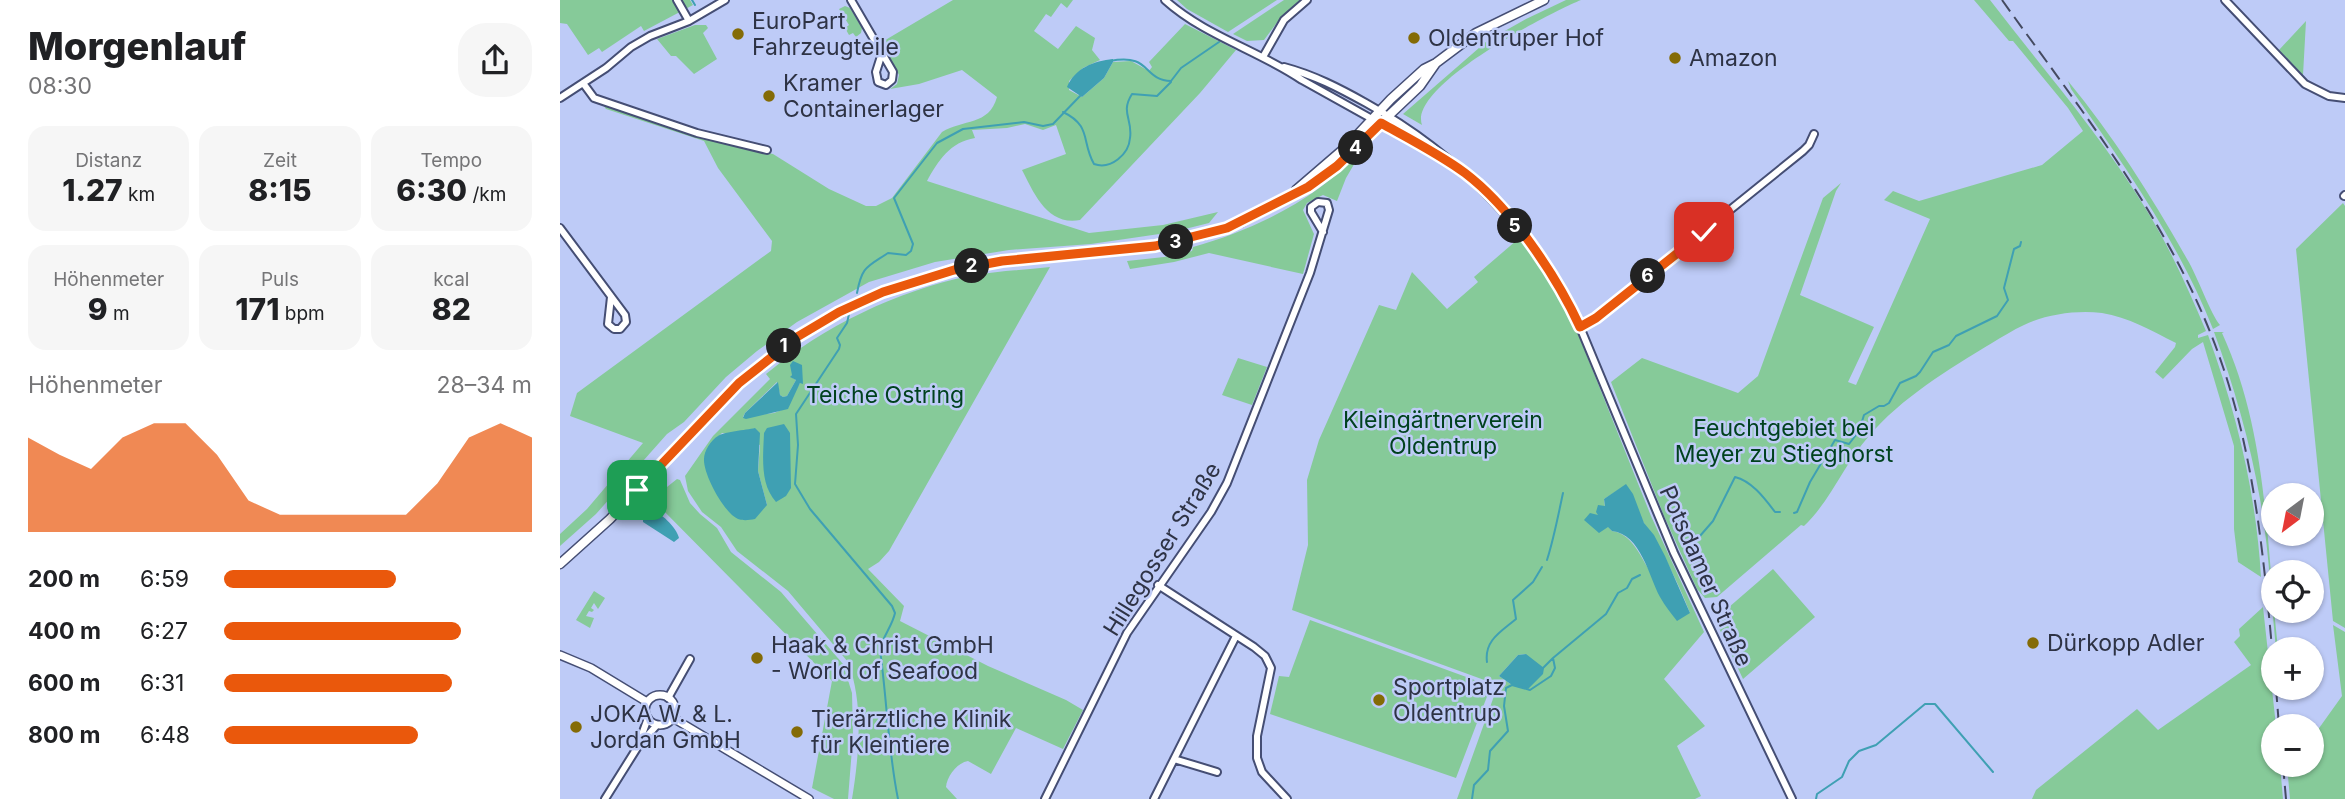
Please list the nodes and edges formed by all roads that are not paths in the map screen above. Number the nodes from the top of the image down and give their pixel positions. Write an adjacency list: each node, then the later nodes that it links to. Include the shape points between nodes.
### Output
1 (677, 0): 8 (street)
2 (725, 0): 8 (street)
3 (851, 0): 9 (street)
4 (1165, 0): 10 (street, via 1198,25)
5 (1307, 0): 10 (street, via 1280,26)
6 (1544, 0): 15 (main road, via 1476,33 1424,69)
7 (2225, 0): 14 (street, via 2305,84)
8 (688, 21): 12 (street, via 650,36)
9 (882, 53): 9 (street, via 893,72 886,85 876,78)
10 (1263, 57): 11 (street)
11 (1284, 67): 15 (street, Potsdamer Straße, via 1319,78); 16 (street, Potsdamer Straße)
12 (583, 83): 13 (street); 18 (street, via 594,98 697,133)
13 (560, 98)
14 (2345, 98)
15 (1385, 113): 16 (main road); 19 (street, Potsdamer Straße)
16 (1377, 121): 19 (street, Potsdamer Straße); 24 (main road, via 1293,193 1242,222 1131,250 1002,261 954,270 883,292 839,312 797,337 739,383 610,519)
17 (1814, 134): 23 (street, via 1803,151)
18 (767, 150)
19 (1450, 162): 23 (street, Potsdamer Straße, via 1478,184 1523,235)
20 (560, 228): 22 (street)
21 (1323, 232): 21 (street, Hillegosser Straße, via 1329,210 1322,201 1314,204 1311,212); 25 (street, Hillegosser Straße, via 1233,470 1211,512)
22 (611, 297): 22 (street, via 625,315 620,329 608,324)
23 (1580, 327): 42 (street, Potsdamer Straße, via 1674,553)
24 (560, 564)
25 (1158, 585): 26 (street); 39 (street, Hillegosser Straße, via 1127,633)
26 (1236, 636): 35 (street); 41 (street, via 1261,652 1271,668 1256,752 1262,772)
27 (560, 655): 30 (street)
28 (690, 659): 29 (street)
29 (668, 698): 30 (street, via 657,696); 32 (street, via 675,707)
30 (647, 702): 31 (street)
31 (648, 718): 33 (street); 34 (street)
32 (673, 718): 33 (street); 38 (street)
33 (657, 725): 34 (street)
34 (637, 748): 37 (street)
35 (1174, 759): 36 (street); 40 (street)
36 (1217, 772)
37 (605, 799)
38 (809, 799)
39 (1045, 799)
40 (1154, 799)
41 (1287, 799)
42 (1792, 799)

